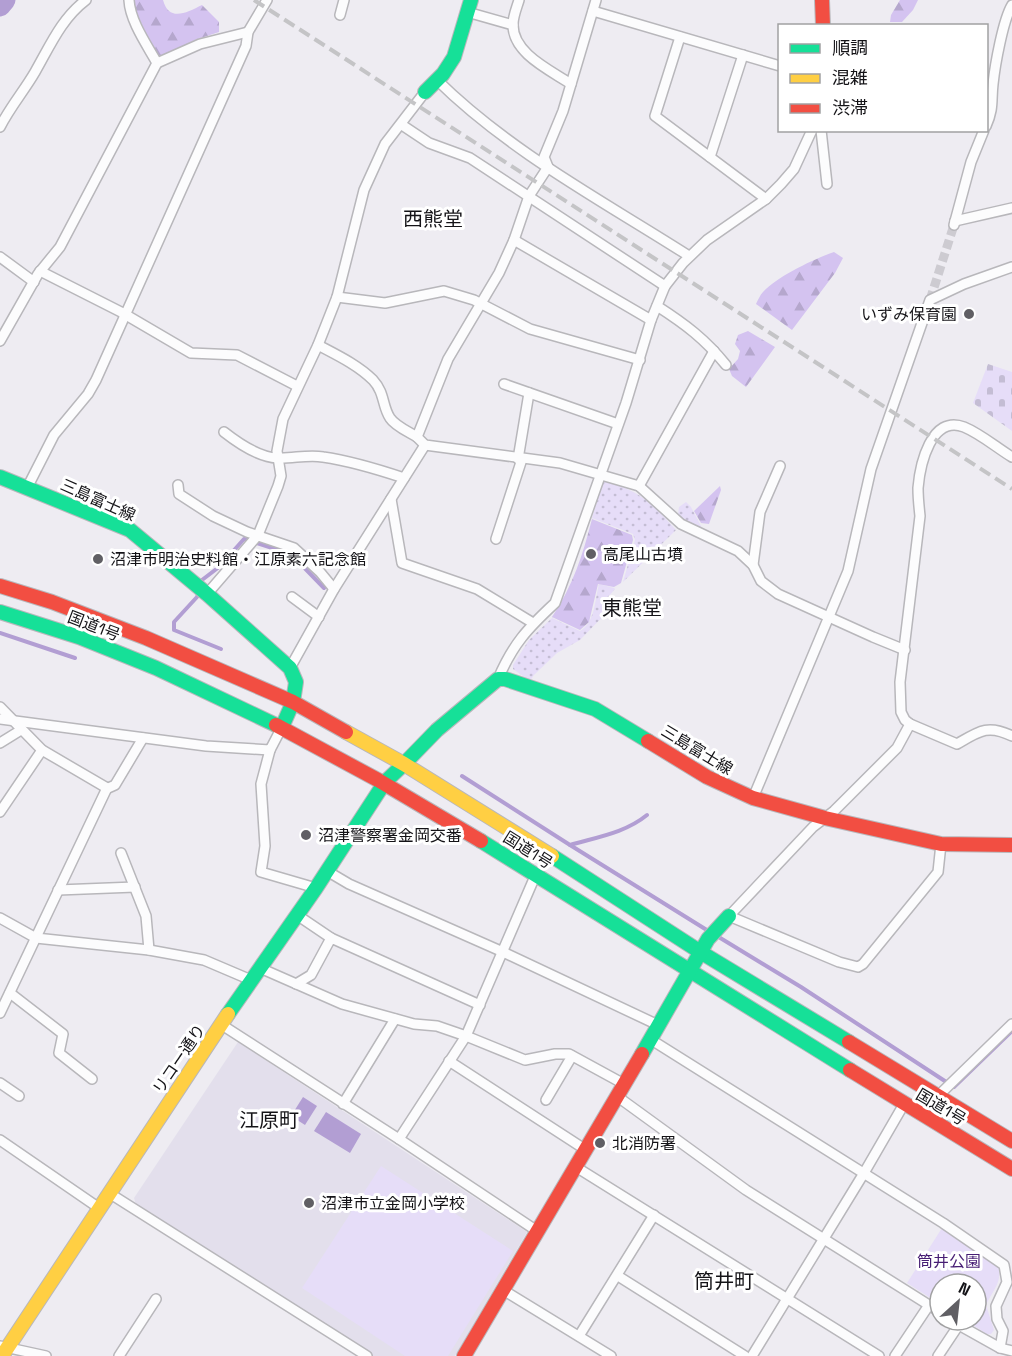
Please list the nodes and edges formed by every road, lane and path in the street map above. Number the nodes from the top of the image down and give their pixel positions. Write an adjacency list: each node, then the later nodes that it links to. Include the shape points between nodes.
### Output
1 (86, 0): 25 (street, via 67,16)
2 (129, 0): 17 (street)
3 (267, 0): 14 (street)
4 (344, 0): 11 (street)
5 (519, 0): 13 (street)
6 (596, 0): 10 (street)
7 (825, 0): 12 (main road)
8 (1012, 5): 21 (street)
9 (469, 6): 13 (street); 19 (main road, via 454,57)
10 (593, 12): 15 (street); 20 (street)
11 (340, 15)
12 (823, 24)
13 (513, 25): 20 (street, via 518,44 526,53)
14 (248, 32): 17 (street, via 200,44); 45 (street, via 246,46)
15 (680, 37): 16 (street); 29 (street, via 655,116)
16 (743, 55): 18 (street); 29 (street)
17 (157, 63): 39 (street, via 60,247)
18 (778, 65)
19 (437, 80): 22 (main road); 30 (street, via 485,124)
20 (571, 84): 30 (street, via 544,157)
21 (990, 84): 23 (street, via 992,111)
22 (425, 92): 24 (street)
23 (988, 123)
24 (402, 124): 32 (street, via 429,143 470,158); 42 (street, via 386,144 364,190)
25 (0, 127)
26 (811, 132): 33 (street, via 794,169)
27 (821, 132): 31 (street)
28 (983, 132): 34 (street, via 954,223)
29 (710, 157): 33 (street)
30 (548, 167): 32 (street); 36 (street)
31 (827, 184)
32 (529, 196): 35 (street); 41 (street)
33 (766, 198): 36 (street)
34 (1012, 208)
35 (514, 240): 43 (street); 46 (street)
36 (689, 256): 41 (street)
37 (0, 257): 40 (street)
38 (1012, 267): 79 (street, via 930,300 871,469 848,571)
39 (40, 271): 40 (street); 45 (street)
40 (34, 282): 47 (street)
41 (665, 286): 44 (street)
42 (337, 297): 43 (street, via 385,303 444,291); 48 (street)
43 (482, 304): 50 (street, via 530,329); 57 (street, via 448,359)
44 (657, 306): 46 (street); 49 (street, via 687,325)
45 (126, 316): 53 (street, via 191,352 237,355); 68 (street, via 88,394 54,435)
46 (651, 320): 50 (street)
47 (0, 341)
48 (318, 345): 53 (street); 57 (street, via 373,380 382,392 391,420)
49 (714, 351): 51 (street); 67 (street)
50 (640, 360): 55 (street)
51 (726, 365)
52 (504, 384): 54 (street)
53 (297, 386): 60 (street, via 283,419)
54 (529, 393): 55 (street); 61 (street)
55 (618, 424): 63 (street)
56 (224, 432): 60 (street, via 250,449)
57 (417, 437): 58 (street)
58 (425, 445): 61 (street); 65 (street)
59 (1012, 457): 81 (street, via 964,427 954,425 944,427 926,451 918,489 920,516)
60 (278, 458): 65 (street, via 320,456); 70 (street, via 279,486)
61 (520, 459): 63 (street, via 560,463); 71 (street)
62 (780, 466): 72 (street, via 760,512)
63 (600, 476): 67 (street); 80 (street, via 555,603)
64 (0, 477): 68 (main road, 三島富士線)
65 (404, 478): 69 (street)
66 (178, 484): 70 (street, via 179,494 203,511)
67 (639, 486): 72 (street, via 681,524 738,551)
68 (27, 488): 75 (main road, 三島富士線, via 130,530)
69 (391, 499): 74 (street); 80 (street, via 402,563 477,589)
70 (258, 535): 74 (street, via 294,548); 75 (street)
71 (496, 539)
72 (753, 565): 79 (street, via 761,581 778,594)
73 (0, 586): 84 (main road, 国道1号, via 146,638)
74 (334, 589): 78 (street)
75 (207, 594): 82 (main road, 三島富士線)
76 (292, 597): 78 (street)
77 (0, 612): 89 (main road, 国道1号, via 136,660)
78 (319, 617): 82 (street)
79 (830, 618): 81 (street); 99 (street)
80 (533, 623): 83 (street, via 508,654)
81 (905, 650): 88 (street, via 899,701)
82 (290, 668): 84 (main road, via 296,682)
83 (498, 679): 96 (main road); 99 (main road, 三島富士線, via 517,681 595,709 713,781)
84 (293, 702): 89 (main road); 96 (main road, 国道1号)
85 (0, 707): 87 (street)
86 (0, 719): 87 (street)
87 (14, 721): 90 (street); 92 (street)
88 (910, 724): 91 (street, via 957,744 985,730); 101 (street, via 897,748)
89 (282, 727): 95 (street); 97 (main road, 国道1号)
90 (21, 730): 93 (street); 94 (street)
91 (1012, 736)
92 (143, 738): 95 (street); 98 (street, via 115,785)
93 (0, 743)
94 (42, 750): 98 (street); 100 (street)
95 (270, 750): 108 (street, via 261,784 265,846 261,872)
96 (404, 764): 97 (main road, リコー通り); 117 (main road, 国道1号)
97 (385, 783): 105 (main road, リコー通り); 106 (main road, 国道1号)
98 (106, 789): 109 (street)
99 (753, 798): 101 (main road, 三島富士線)
100 (0, 812)
101 (825, 818): 102 (main road, 三島富士線); 111 (street)
102 (941, 844): 103 (main road, 三島富士線); 111 (street, via 938,872 858,967)
103 (1012, 845)
104 (121, 853): 107 (street)
105 (327, 871): 108 (main road, リコー通り); 116 (street)
106 (536, 874): 116 (street); 119 (main road, 国道1号)
107 (135, 887): 109 (street); 115 (street, via 146,916)
108 (316, 888): 110 (main road, リコー通り)
109 (58, 890): 113 (street)
110 (297, 915): 114 (street); 118 (main road, リコー通り)
111 (729, 916): 117 (main road, via 708,939)
112 (0, 918): 113 (street)
113 (36, 938): 115 (street); 122 (street)
114 (331, 938): 121 (street, via 310,975); 123 (street)
115 (148, 950): 120 (street, via 204,960)
116 (503, 952): 123 (street); 128 (street)
117 (702, 953): 119 (main road); 136 (main road, 国道1号)
118 (260, 968): 120 (main road, リコー通り); 121 (street)
119 (691, 971): 128 (main road); 141 (main road, 国道1号)
120 (251, 980): 127 (main road, リコー通り)
121 (296, 984): 125 (street, via 342,1004)
122 (10, 993): 124 (street); 133 (street, via 63,1034 59,1053)
123 (480, 1005): 129 (street)
124 (0, 1013)
125 (395, 1019): 129 (street); 140 (street)
126 (1012, 1024): 136 (street)
127 (222, 1025): 140 (street); 150 (main road, リコー通り)
128 (658, 1025): 130 (main road)
129 (466, 1036): 131 (street, via 525,1060 563,1053); 132 (street)
130 (650, 1039): 135 (main road); 149 (street)
131 (573, 1056): 135 (street); 139 (street)
132 (449, 1061): 142 (street); 145 (street)
133 (92, 1079)
134 (0, 1083): 137 (street)
135 (624, 1084): 138 (main road)
136 (938, 1095): 143 (main road, 国道1号)
137 (19, 1096)
138 (618, 1097): 145 (main road); 154 (street, via 746,1190)
139 (546, 1100)
140 (343, 1104): 142 (street)
141 (904, 1104): 148 (main road, 国道1号); 149 (street)
142 (399, 1139): 153 (street)
143 (1012, 1141)
144 (3, 1142): 146 (street); 151 (street)
145 (586, 1150): 147 (main road)
146 (0, 1152)
147 (576, 1167): 152 (street); 153 (main road)
148 (1012, 1169)
149 (864, 1173): 154 (street); 164 (street, via 1005,1264 1007,1282 996,1306 1003,1331)
150 (109, 1193): 151 (main road, リコー通り); 167 (street)
151 (99, 1208): 165 (main road, リコー通り)
152 (654, 1215): 155 (street); 157 (street)
153 (537, 1231): 156 (main road)
154 (825, 1239): 157 (street); 159 (street)
155 (618, 1276): 163 (street); 173 (street)
156 (503, 1290): 163 (street); 168 (main road)
157 (787, 1297): 174 (street); 175 (street)
158 (156, 1299): 170 (street)
159 (928, 1304)
160 (928, 1306): 176 (street)
161 (950, 1332): 177 (street)
162 (971, 1332): 164 (street)
163 (579, 1336): 172 (street)
164 (1000, 1348): 166 (street)
165 (3, 1350): 169 (street)
166 (1012, 1351)
167 (351, 1352): 171 (street)
168 (467, 1355)
169 (46, 1356)
170 (119, 1356)
171 (366, 1356)
172 (611, 1356)
173 (745, 1356)
174 (752, 1356)
175 (879, 1356)
176 (895, 1356)
177 (938, 1356)

